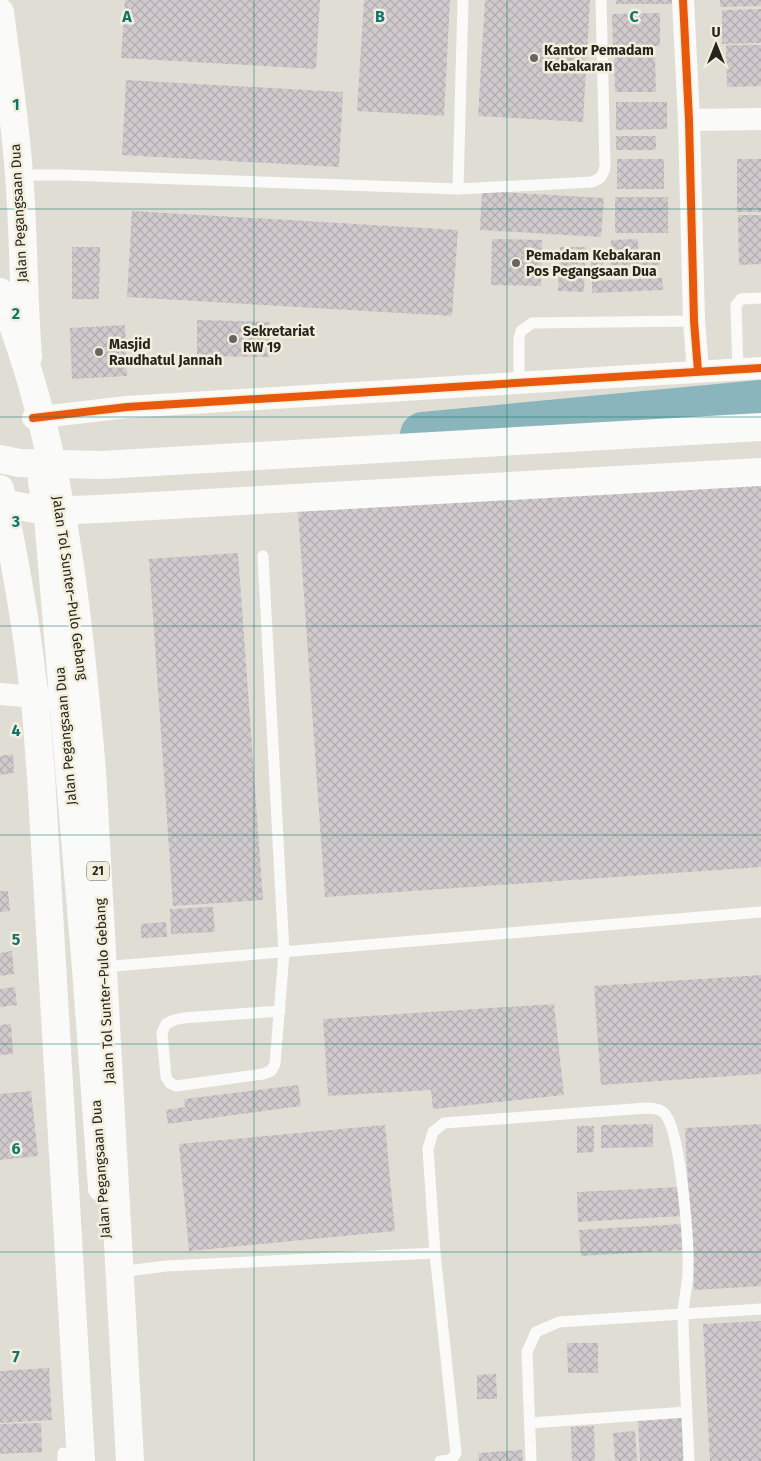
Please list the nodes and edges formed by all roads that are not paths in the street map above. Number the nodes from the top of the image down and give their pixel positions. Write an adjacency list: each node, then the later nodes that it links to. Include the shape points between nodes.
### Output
1 (463, 0): 8 (lane)
2 (601, 0): 8 (lane, via 603,175 592,182)
3 (683, 0): 6 (street)
4 (0, 12): 7 (main road, Jalan Pegangsaan Dua)
5 (761, 119): 6 (street)
6 (689, 120): 11 (street)
7 (20, 175): 8 (lane); 16 (main road, Jalan Pegangsaan Dua, via 24,309)
8 (458, 189)
9 (0, 292): 39 (main road, Jalan Tol Sunter–Pulo Gebang / 21, via 34,391 54,478 86,696)
10 (761, 298): 13 (lane, via 741,299 736,305)
11 (694, 321): 14 (street); 15 (lane, via 532,323 521,331)
12 (761, 368): 13 (street)
13 (738, 370): 14 (street)
14 (698, 372): 15 (street)
15 (520, 382): 16 (street, via 127,407)
16 (34, 423): 23 (main road, Jalan Pegangsaan Dua)
17 (761, 427): 19 (main road, via 102,465 19,463)
18 (761, 457): 21 (main road, via 105,495 22,493)
19 (0, 459)
20 (761, 472): 23 (main road)
21 (0, 489): 37 (main road, via 33,679 41,776)
22 (0, 503): 23 (main road)
23 (47, 511): 26 (main road, Jalan Pegangsaan Dua)
24 (264, 556): 28 (lane)
25 (0, 694): 26 (street)
26 (62, 698): 29 (main road, Jalan Pegangsaan Dua)
27 (761, 912): 28 (lane)
28 (284, 952): 29 (lane); 30 (lane)
29 (86, 968): 32 (main road, Jalan Pegangsaan Dua)
30 (280, 1010): 30 (lane, via 183,1018 166,1024 162,1033 166,1077 176,1086 271,1071 275,1064)
31 (435, 1253): 32 (lane, via 166,1266); 34 (lane, via 428,1149 433,1132 444,1124 657,1108 666,1115 682,1183 688,1271); 40 (lane, via 456,1452 450,1460)
32 (108, 1273): 38 (main road, Jalan Pegangsaan Dua)
33 (761, 1309): 34 (lane)
34 (683, 1314): 35 (lane); 36 (lane, via 559,1322 536,1332 527,1352)
35 (687, 1412): 36 (lane); 42 (lane)
36 (530, 1423): 41 (lane)
37 (69, 1458)
38 (122, 1461)
39 (130, 1461)
40 (440, 1461)
41 (531, 1461)
42 (689, 1461)

